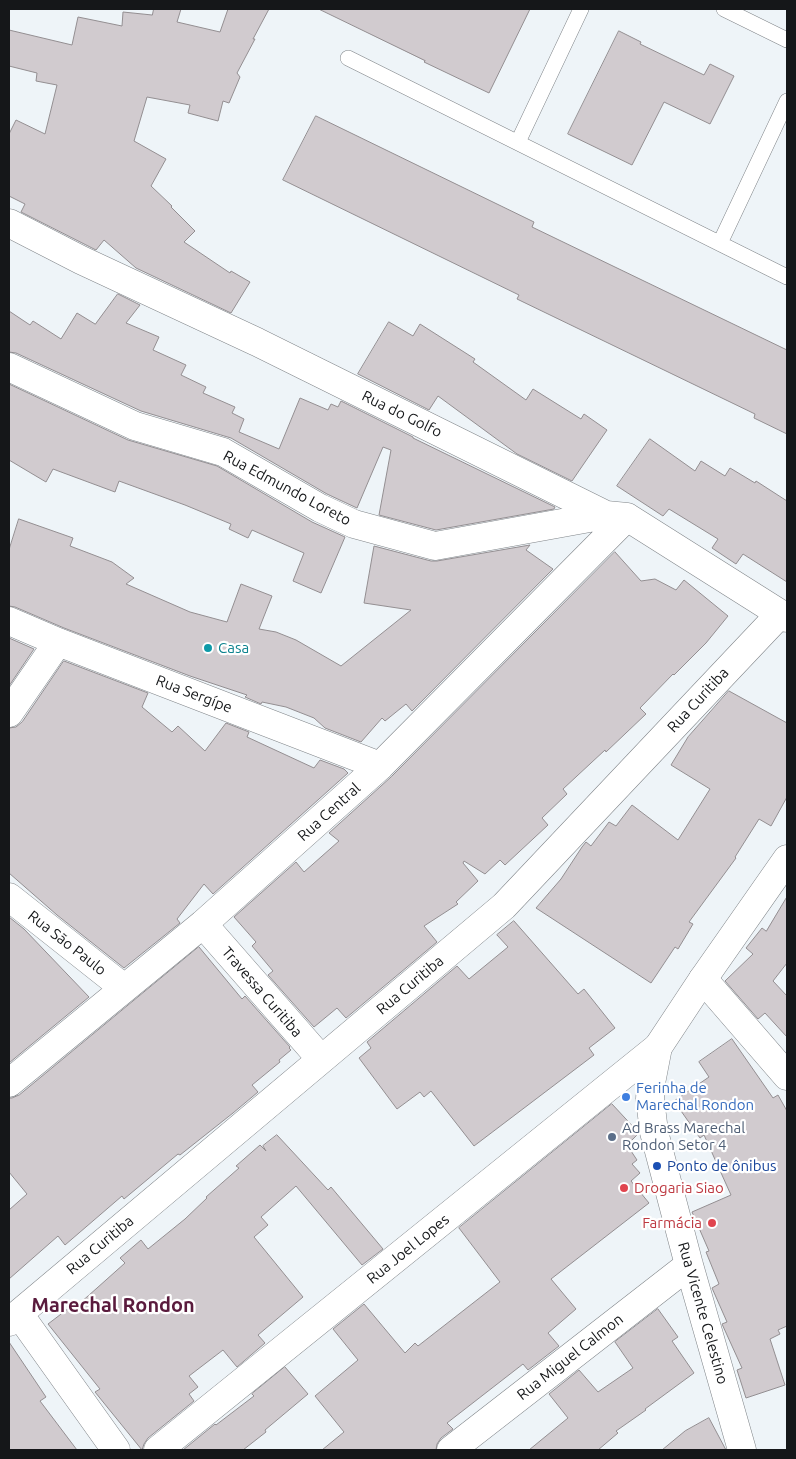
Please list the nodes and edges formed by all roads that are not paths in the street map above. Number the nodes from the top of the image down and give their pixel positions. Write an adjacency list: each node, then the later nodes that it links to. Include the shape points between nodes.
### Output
1 (580, 9): 6 (lane)
2 (724, 9): 3 (lane)
3 (787, 40)
4 (348, 58): 6 (lane)
5 (787, 101): 8 (lane)
6 (518, 142): 8 (lane)
7 (9, 222): 11 (street, Rua do Golfo)
8 (720, 243): 9 (lane)
9 (787, 277)
10 (9, 367): 11 (street, Rua Edmundo Loreto, via 135,426 223,452 354,524 435,546)
11 (617, 516): 12 (street, Rua do Golfo); 16 (street, Rua Central)
12 (784, 616): 23 (street, Rua Curitiba, via 504,906)
13 (9, 621): 14 (street, Rua Sergípe)
14 (58, 642): 15 (street); 16 (street, Rua Sergípe)
15 (9, 713)
16 (380, 766): 19 (street, Rua Central)
17 (787, 858): 20 (street, Rua Vicente Celestino)
18 (9, 897): 21 (street, Rua São Paulo)
19 (203, 924): 21 (street, Rua Central); 23 (street, Travessa Curitiba)
20 (704, 979): 22 (street, Rua Vicente Celestino); 24 (street)
21 (124, 988): 25 (street, Rua Central)
22 (658, 1047): 26 (street, Rua Vicente Celestino, via 651,1083 651,1115); 29 (street, Rua Joel Lopes)
23 (321, 1060): 27 (street, Rua Curitiba)
24 (787, 1076)
25 (9, 1083)
26 (689, 1265): 30 (street, Rua Miguel Calmon); 31 (street, Rua Vicente Celestino)
27 (14, 1318): 28 (street)
28 (116, 1450)
29 (158, 1450)
30 (452, 1450)
31 (742, 1450)

